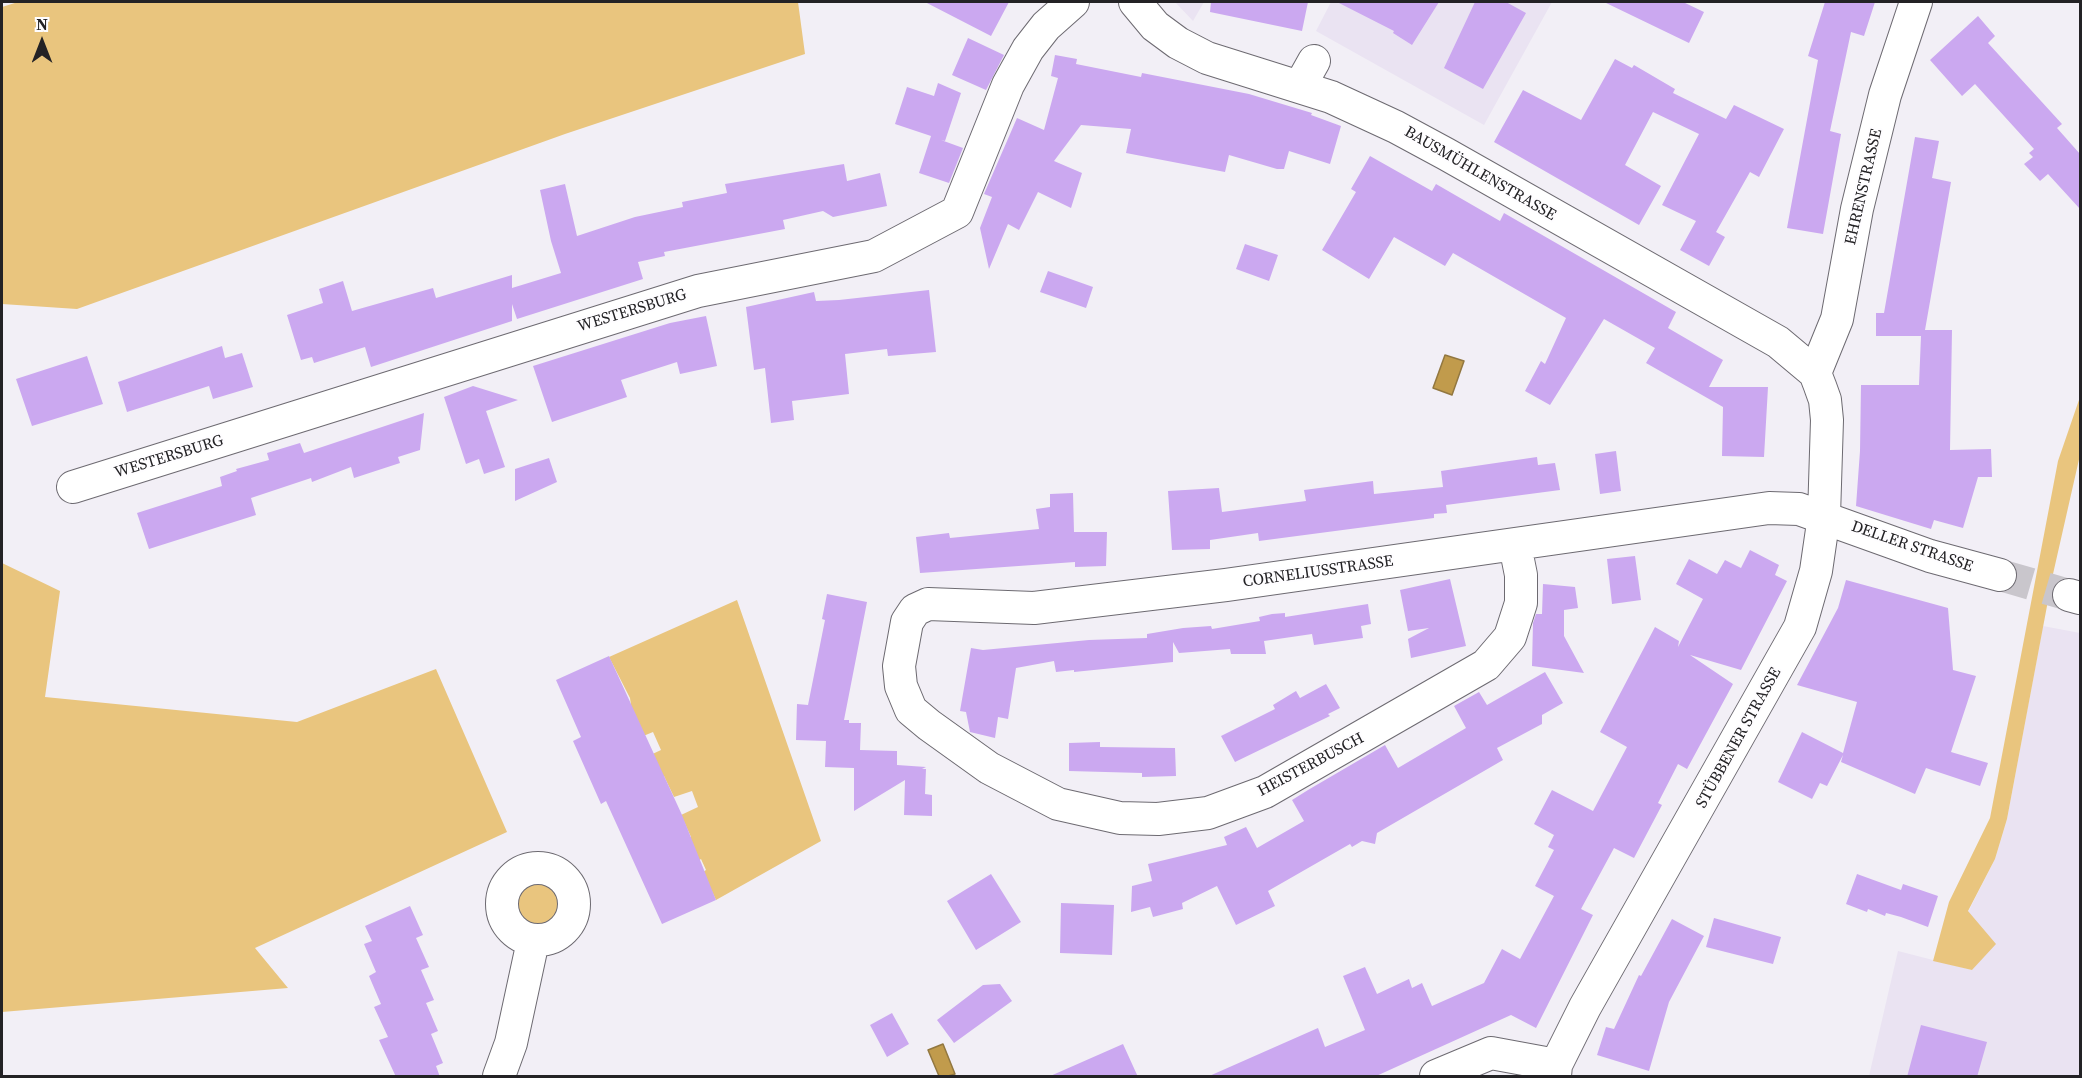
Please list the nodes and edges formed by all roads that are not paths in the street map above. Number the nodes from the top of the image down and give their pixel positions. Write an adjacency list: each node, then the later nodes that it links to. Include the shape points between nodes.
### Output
1 (1073, 2): 5 (street, WESTERSBURG, via 1046,26 1008,85 957,212 874,256 698,291)
2 (1135, 2): 4 (street, BAUSMÜHLENSTRASSE, via 1155,26 1207,57 1307,74 1331,97 1446,154 1778,342)
3 (1916, 2): 4 (street, EHRENSTRASSE, via 1882,105 1857,208 1837,319)
4 (1815, 373): 6 (street, STÜBBENER STRASSE, via 1826,400)
5 (73, 487)
6 (1824, 516): 7 (street, CORNELIUSSTRASSE, via 1799,509 1769,508); 8 (street, DELLER STRASSE, via 1930,556); 11 (street, STÜBBENER STRASSE, via 1816,571 1800,627 1585,1006)
7 (1515, 544): 9 (street, CORNELIUSSTRASSE, via 1034,608 928,604 915,610 907,622 899,666 901,686); 9 (street, HEISTERBUSCH, via 1521,603 1510,637 1486,665 1265,792 1208,813 1158,819 1120,818 1058,804 989,768)
8 (2000, 575)
9 (911, 710)
10 (532, 941): 12 (street, via 511,1043)
11 (1556, 1071): 13 (street, via 1491,1053)
12 (499, 1077)
13 (1436, 1077)

